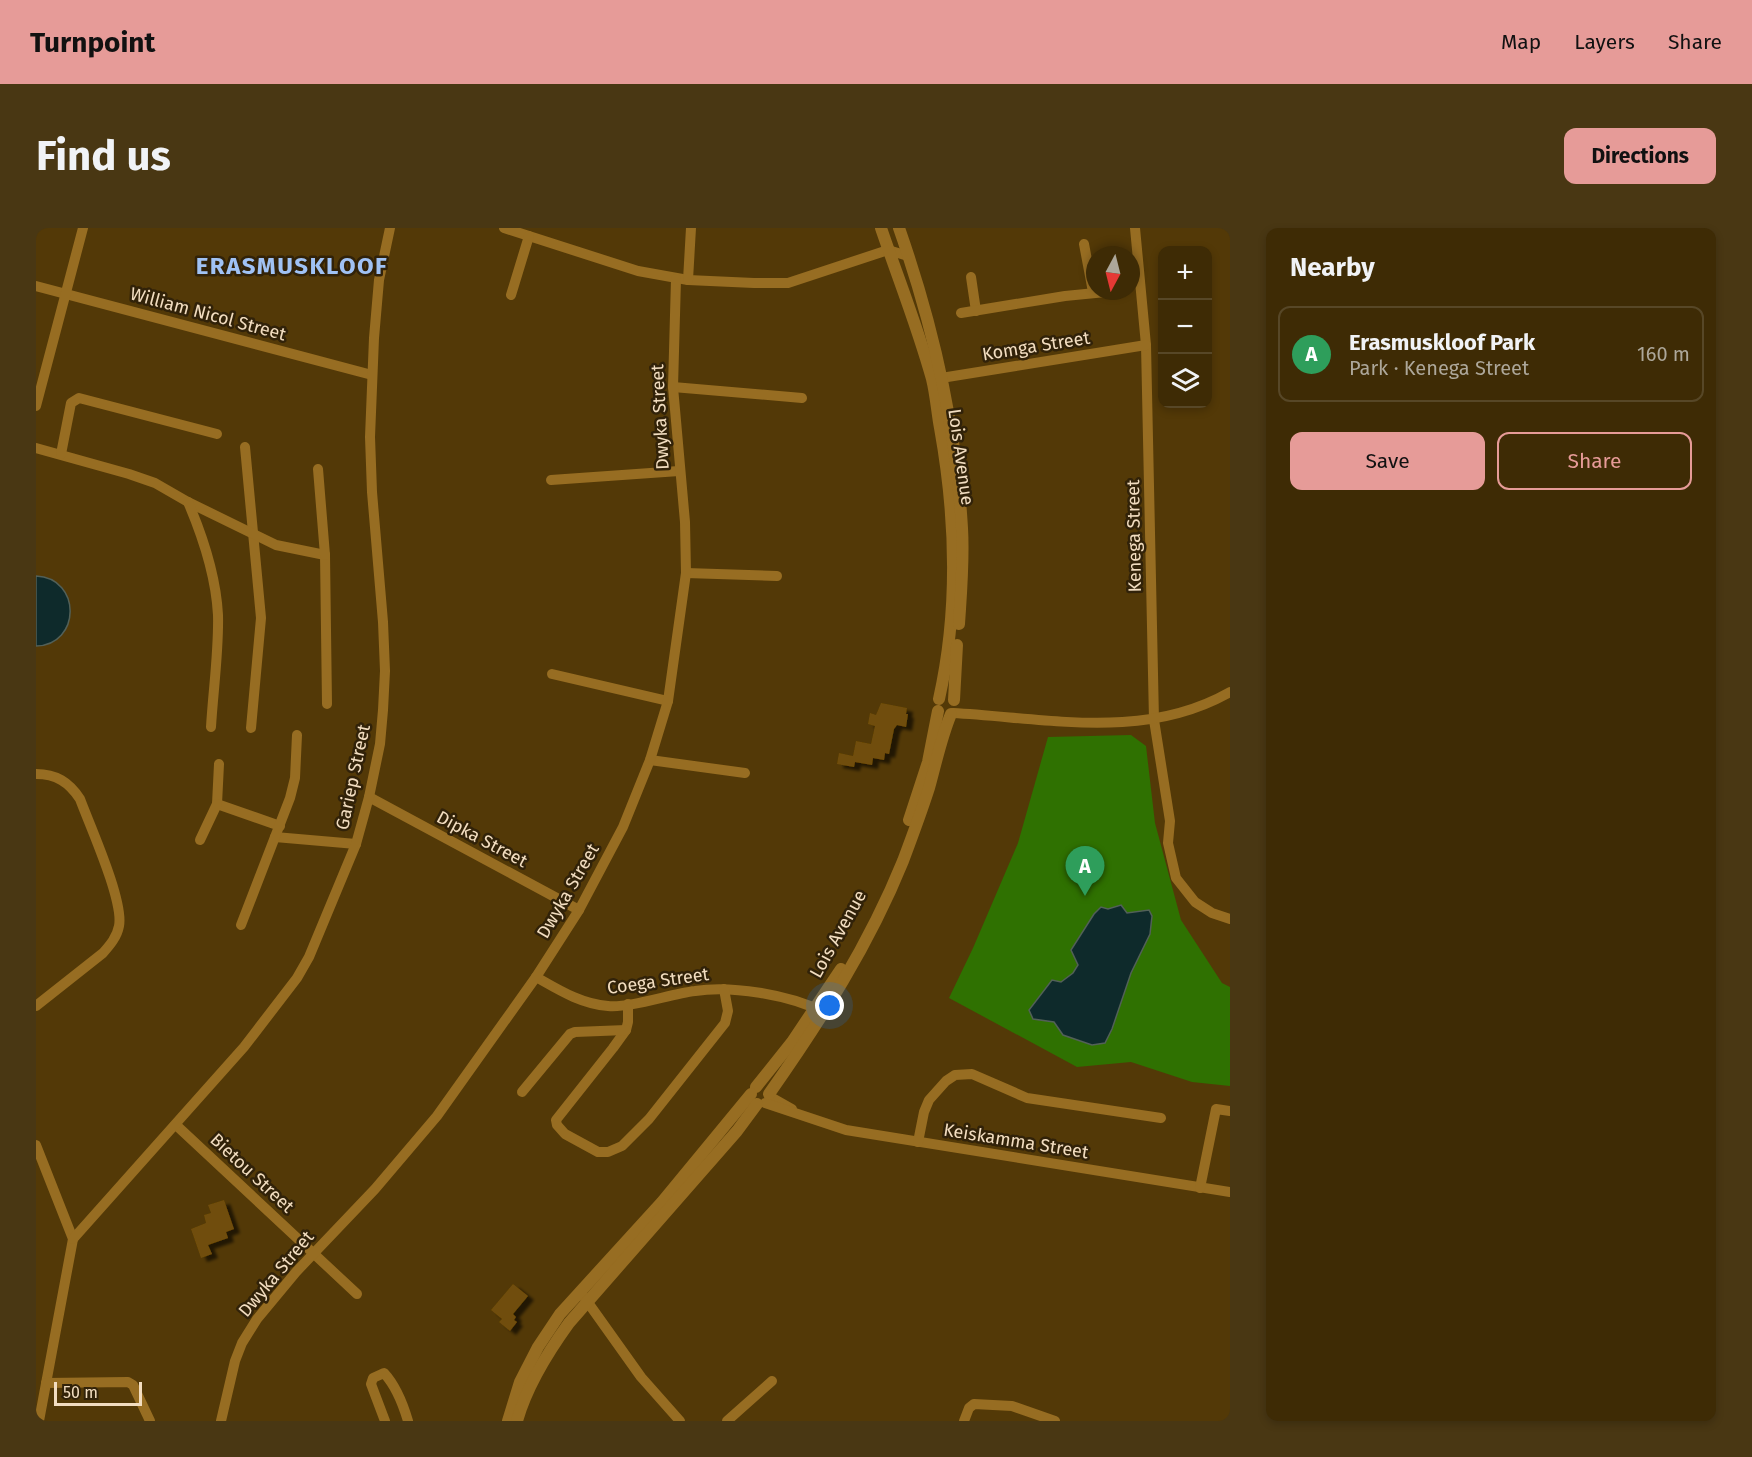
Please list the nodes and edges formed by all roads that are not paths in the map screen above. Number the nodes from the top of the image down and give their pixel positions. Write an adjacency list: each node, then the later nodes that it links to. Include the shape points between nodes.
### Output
1 (83, 228): 18 (street)
2 (390, 228): 25 (street, Gariep Street, via 379,280)
3 (504, 228): 8 (street)
4 (691, 228): 16 (street)
5 (881, 228): 11 (street, Lois Avenue)
6 (1135, 228): 10 (street, Kenega Street)
7 (900, 230): 11 (street); 12 (street, Lois Avenue)
8 (529, 236): 15 (street); 20 (street)
9 (1083, 244): 13 (street)
10 (1135, 246)
11 (888, 250): 12 (street); 16 (street, via 788,283); 26 (street, Lois Avenue)
12 (908, 256): 26 (street, Lois Avenue)
13 (1086, 258)
14 (970, 278): 22 (street)
15 (676, 279): 16 (street); 27 (street, Dwyka Street)
16 (688, 280)
17 (36, 286): 18 (street, William Nicol Street)
18 (66, 293): 25 (street, William Nicol Street); 29 (street)
19 (1086, 293): 22 (street)
20 (511, 295)
21 (1138, 300): 24 (street, Kenega Street)
22 (976, 311): 23 (street)
23 (961, 313)
24 (1146, 345): 26 (street, Komga Street); 49 (street, Kenega Street)
25 (372, 375): 57 (street, Gariep Street, via 372,492 385,671 380,744)
26 (937, 379): 46 (street, Lois Avenue, via 953,558 948,657); 48 (street, Lois Avenue, via 951,429 962,528)
27 (673, 387): 28 (street); 35 (street, Dwyka Street)
28 (802, 398)
29 (36, 406)
30 (217, 434): 33 (street, via 79,398 71,403)
31 (245, 447): 38 (street)
32 (36, 448): 33 (street)
33 (61, 454): 37 (street, via 155,483)
34 (318, 469): 39 (street)
35 (679, 471): 36 (street); 40 (street, Dwyka Street)
36 (551, 480)
37 (189, 502): 38 (street); 50 (street, via 200,530 218,615)
38 (252, 534): 39 (street, via 276,545); 51 (street, via 261,618)
39 (325, 555): 45 (street)
40 (686, 573): 41 (street); 44 (street, Dwyka Street)
41 (777, 576)
42 (552, 674): 44 (street)
43 (1229, 693): 47 (street); 49 (street, via 1199,707)
44 (668, 701): 53 (street, Dwyka Street)
45 (327, 704)
46 (939, 705): 48 (street, via 944,715); 48 (street, via 947,696); 70 (street, Lois Avenue, via 927,762 900,848)
47 (1230, 705)
48 (954, 708): 49 (street, via 1063,723); 70 (street, Lois Avenue, via 918,821 888,898 861,950)
49 (1154, 720): 64 (street, Kenega Street, via 1170,821 1168,843 1176,878 1195,902)
50 (211, 727)
51 (251, 728)
52 (297, 735): 59 (street, via 295,778)
53 (650, 760): 55 (street); 63 (street, Dwyka Street, via 623,826)
54 (219, 764): 58 (street)
55 (745, 773)
56 (36, 774): 69 (street, via 67,782 80,799 118,902 119,925 103,953)
57 (369, 797): 62 (street, Gariep Street); 63 (street, Dipka Street)
58 (217, 804): 59 (street); 61 (street)
59 (280, 826): 60 (street)
60 (275, 837): 62 (street); 65 (street)
61 (200, 840)
62 (356, 844): 76 (street, Gariep Street, via 297,978)
63 (579, 910): 66 (street, Dwyka Street)
64 (1230, 919)
65 (241, 925)
66 (536, 977): 68 (street, Coega Street, via 582,1002); 82 (street, Dwyka Street, via 437,1116)
67 (724, 990): 68 (street, Coega Street, via 694,991); 70 (street, Coega Street, via 785,999); 71 (street, via 728,1011 725,1023 649,1119 616,1150 598,1152 565,1134 556,1120)
68 (628, 1004): 71 (street)
69 (36, 1006)
70 (820, 1010): 73 (street, Lois Avenue)
71 (626, 1030): 72 (street, via 570,1034)
72 (522, 1092)
73 (761, 1096): 77 (street, Keiskamma Street, via 799,1115 846,1130); 84 (street, Lois Avenue, via 662,1202)
74 (1230, 1111): 79 (street, via 1216,1109)
75 (1161, 1118): 77 (street, via 1027,1098 965,1074 946,1081 929,1100)
76 (176, 1125): 81 (street, Gariep Street); 82 (street, Bietou Street)
77 (918, 1142): 79 (street, Keiskamma Street)
78 (36, 1145): 81 (street)
79 (1200, 1188): 80 (street, Keiskamma Street)
80 (1230, 1192)
81 (73, 1239): 86 (street)
82 (314, 1252): 83 (street, Bietou Street); 89 (street, Dwyka Street, via 274,1297 242,1343)
83 (357, 1294)
84 (584, 1296): 92 (street, Lois Avenue, via 560,1314 538,1347 520,1382); 93 (street, Lois Avenue, via 533,1381); 94 (street, via 641,1377)
85 (772, 1382): 95 (street)
86 (46, 1383): 87 (street); 88 (street, via 128,1382 134,1385)
87 (39, 1421)
88 (150, 1421)
89 (221, 1421)
90 (385, 1421): 91 (street, via 371,1384 373,1378 384,1373 401,1400)
91 (408, 1421)
92 (508, 1421)
93 (518, 1421)
94 (680, 1421)
95 (728, 1421)
96 (964, 1421): 97 (street, via 974,1404 1012,1406)
97 (1055, 1421)

